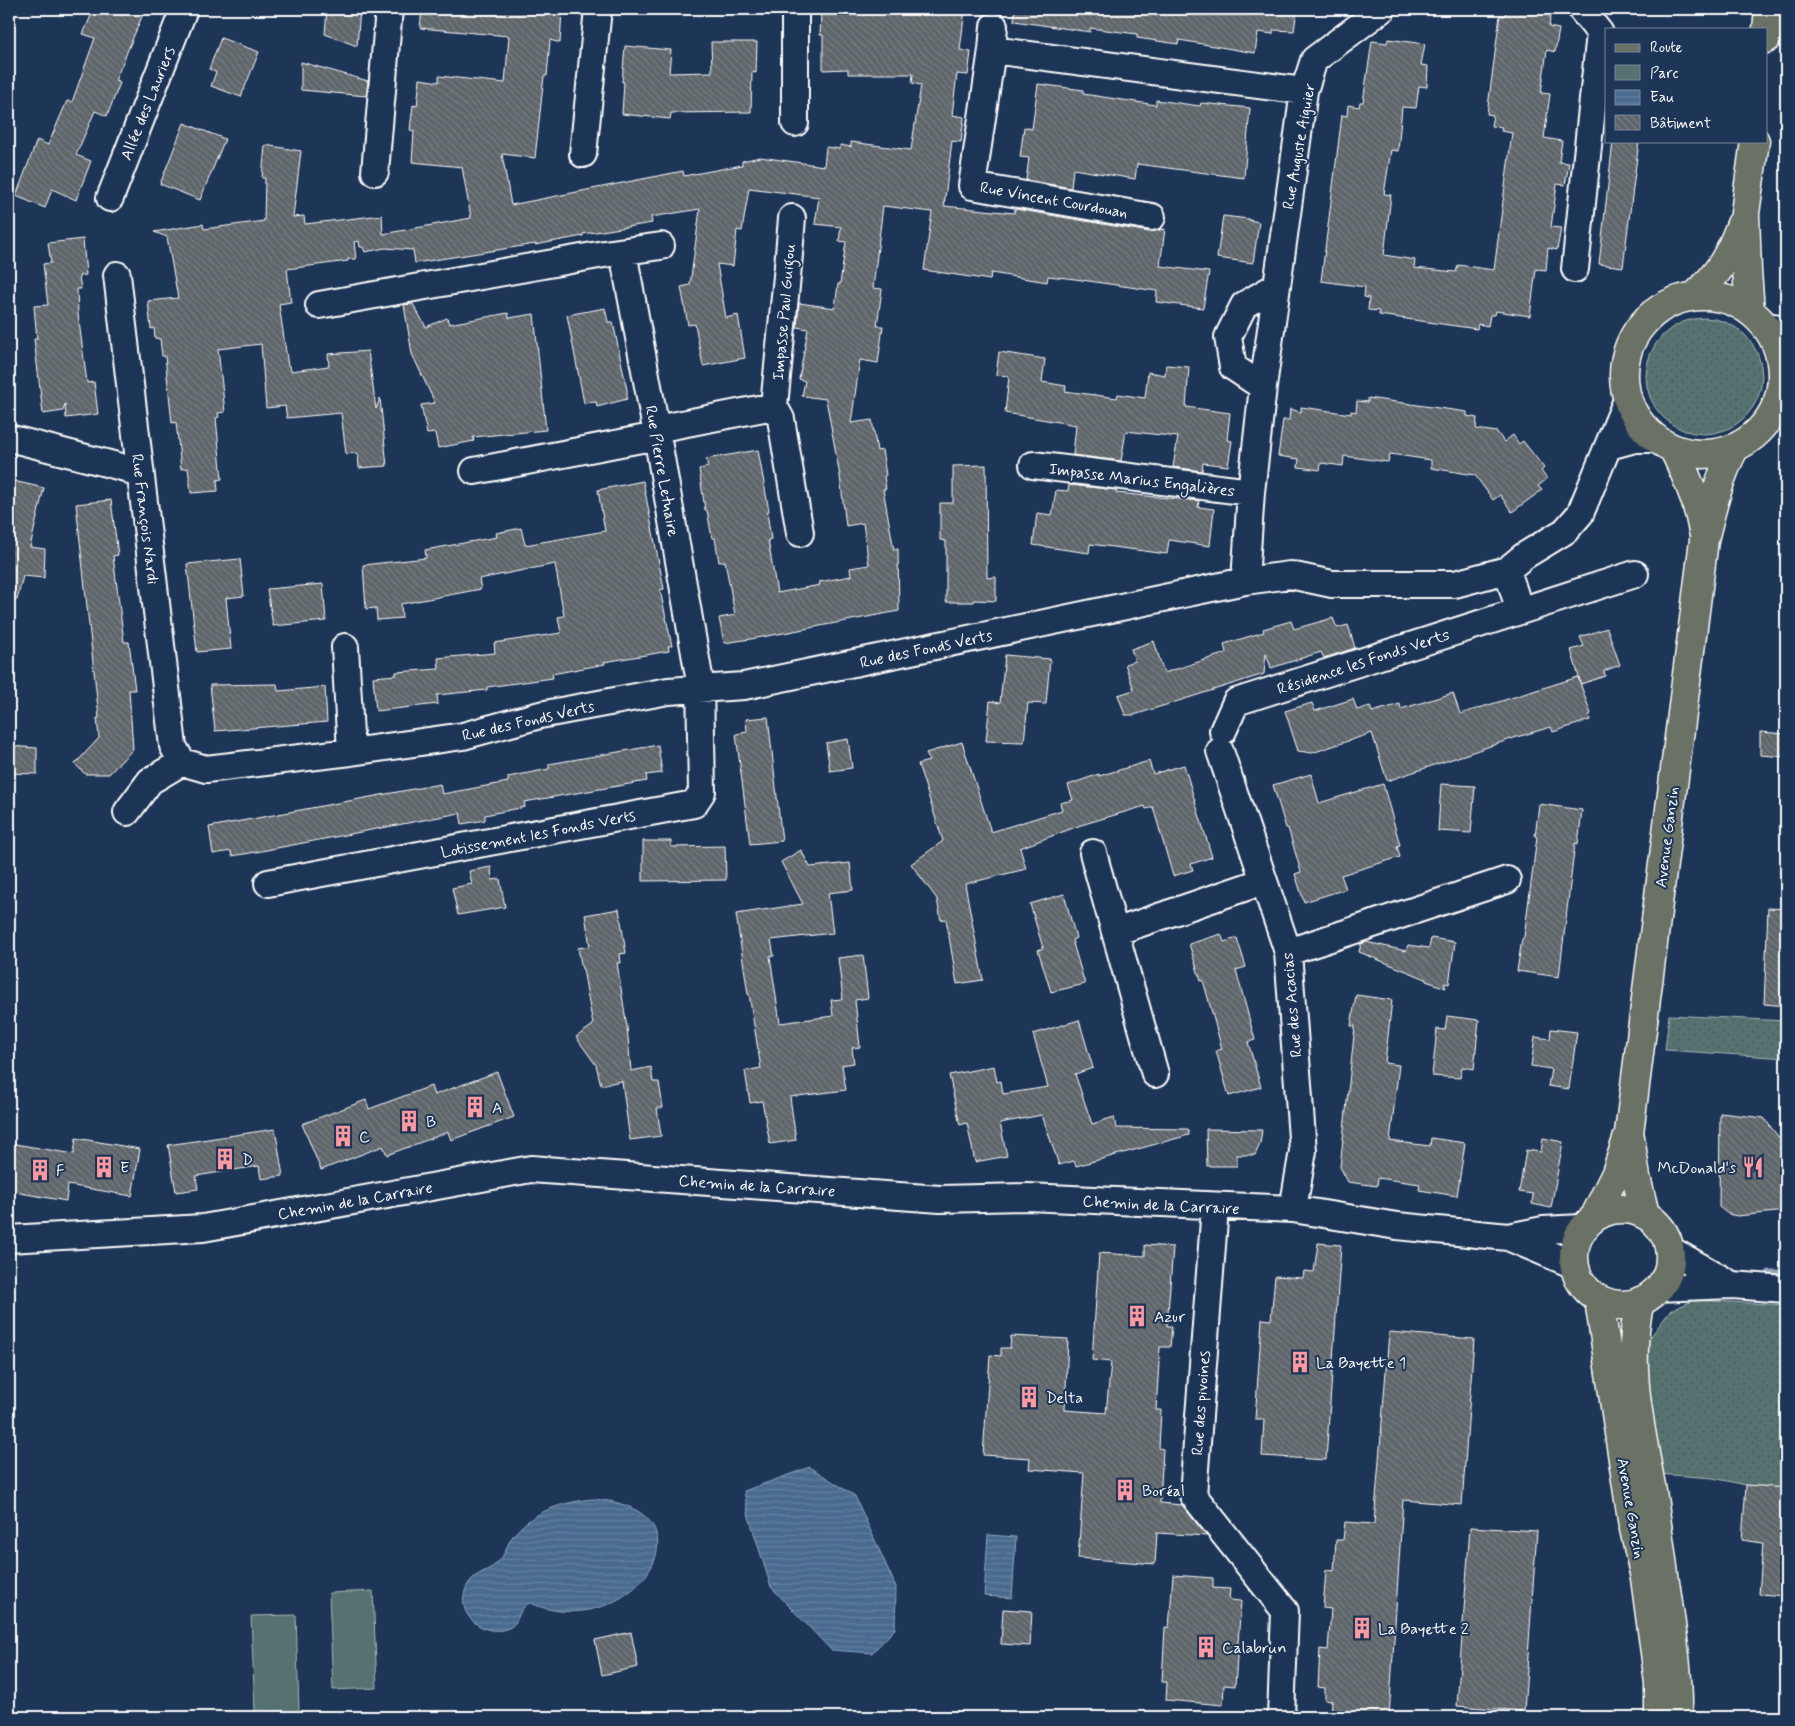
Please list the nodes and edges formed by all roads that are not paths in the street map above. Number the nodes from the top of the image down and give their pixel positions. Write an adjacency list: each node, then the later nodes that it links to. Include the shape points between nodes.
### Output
1 (184, 9): 14 (street, Allée des Lauriers)
2 (390, 9): 13 (street)
3 (598, 9): 12 (street)
4 (795, 9): 10 (street)
5 (1382, 9): 9 (street, Rue Auguste Aiguier, via 1314,60)
6 (1581, 9): 20 (street, via 1600,33)
7 (1770, 9): 8 (main road)
8 (1767, 28)
9 (1304, 91): 16 (street, Rue Vincent Courdouan, via 993,38 972,186); 22 (street, Rue Auguste Aiguier)
10 (795, 123)
11 (1755, 142): 15 (main road)
12 (583, 154)
13 (375, 172)
14 (110, 198)
15 (1745, 214): 23 (main road, via 1721,269); 25 (main road, via 1747,271)
16 (1152, 217)
17 (792, 218): 29 (street, Impasse Paul Guigou)
18 (661, 246): 19 (street)
19 (623, 252): 24 (street); 30 (street, Rue Pierre Letuaire)
20 (1575, 268)
21 (117, 274): 37 (street, Rue François Nardi)
22 (1275, 287): 27 (street, Rue Auguste Aiguier); 27 (street, via 1244,305 1228,337 1233,367)
23 (1695, 296): 25 (main road, via 1715,296 1733,301); 28 (main road, via 1672,302 1652,314 1636,332 1626,354 1623,378)
24 (319, 305)
25 (1767, 322): 26 (main road, via 1777,344)
26 (1784, 384): 34 (main road, via 1774,412 1757,434)
27 (1262, 387): 38 (street, Rue Auguste Aiguier)
28 (1627, 400): 32 (main road, via 1639,423); 33 (street, Rue des Fonds Verts)
29 (774, 406): 30 (street); 39 (street, via 781,419)
30 (657, 433): 36 (street); 46 (street, Rue Pierre Letuaire)
31 (9, 438): 37 (street, via 129,468)
32 (1665, 444): 33 (street, via 1635,439); 34 (main road, via 1701,454); 40 (main road, Avenue Ganzin, via 1694,492)
33 (1609, 446): 41 (street, Rue des Fonds Verts, via 1580,514 1565,531)
34 (1734, 449): 40 (main road, Avenue Ganzin, via 1717,489)
35 (1033, 465): 38 (street, Impasse Marius Engalières)
36 (474, 471)
37 (141, 477): 49 (street, Rue François Nardi, via 173,746)
38 (1250, 492): 43 (street, Rue Auguste Aiguier)
39 (800, 533)
40 (1704, 540): 58 (main road, Avenue Ganzin)
41 (1507, 570): 43 (street, Rue des Fonds Verts, via 1455,584 1332,584 1290,575); 44 (street)
42 (1635, 574): 44 (street, Résidence les Fonds Verts)
43 (1245, 581): 46 (street, Rue des Fonds Verts, via 744,686)
44 (1520, 611): 47 (street, Résidence les Fonds Verts, via 1236,702)
45 (345, 647): 48 (street)
46 (700, 690): 48 (street, Rue des Fonds Verts, via 668,691 540,715 463,736); 54 (street, Lotissement les Fonds Verts, via 702,792 694,804)
47 (1222, 741): 53 (street, Rue des Acacias)
48 (351, 752): 49 (street, Rue des Fonds Verts, via 206,769)
49 (182, 762): 50 (street, via 150,781)
50 (127, 812)
51 (1093, 852): 55 (street)
52 (1507, 880): 56 (street)
53 (1264, 881): 55 (street); 56 (street, Rue des Acacias)
54 (268, 883)
55 (1115, 932): 57 (street)
56 (1288, 952): 60 (street, Rue des Acacias, via 1304,1151)
57 (1155, 1074)
58 (1629, 1133): 61 (main road, Avenue Ganzin); 62 (main road, Avenue Ganzin, via 1616,1173)
59 (1214, 1207): 60 (street, Chemin de la Carraire); 64 (street, Chemin de la Carraire, via 1027,1198 940,1199 530,1169 202,1228); 71 (street, Rue des pivoines, via 1193,1495 1285,1611)
60 (1293, 1209): 63 (street, Chemin de la Carraire, via 1397,1226)
61 (1645, 1214): 62 (main road, via 1629,1209 1611,1209); 65 (main road, via 1661,1229)
62 (1589, 1222): 63 (street, Chemin de la Carraire); 66 (main road, via 1576,1240)
63 (1508, 1237): 66 (street, Chemin de la Carraire)
64 (9, 1239)
65 (1669, 1249): 67 (street); 69 (main road, via 1670,1263 1666,1276)
66 (1574, 1265): 70 (main road, via 1582,1285)
67 (1732, 1285): 68 (street); 69 (street)
68 (1786, 1289)
69 (1649, 1295): 70 (main road, via 1626,1305); 73 (main road, Avenue Ganzin, via 1635,1320 1636,1408 1675,1650)
70 (1599, 1300): 72 (main road, Avenue Ganzin, via 1632,1520 1645,1578 1659,1683)
71 (1282, 1717)
72 (1659, 1717)
73 (1678, 1717)

